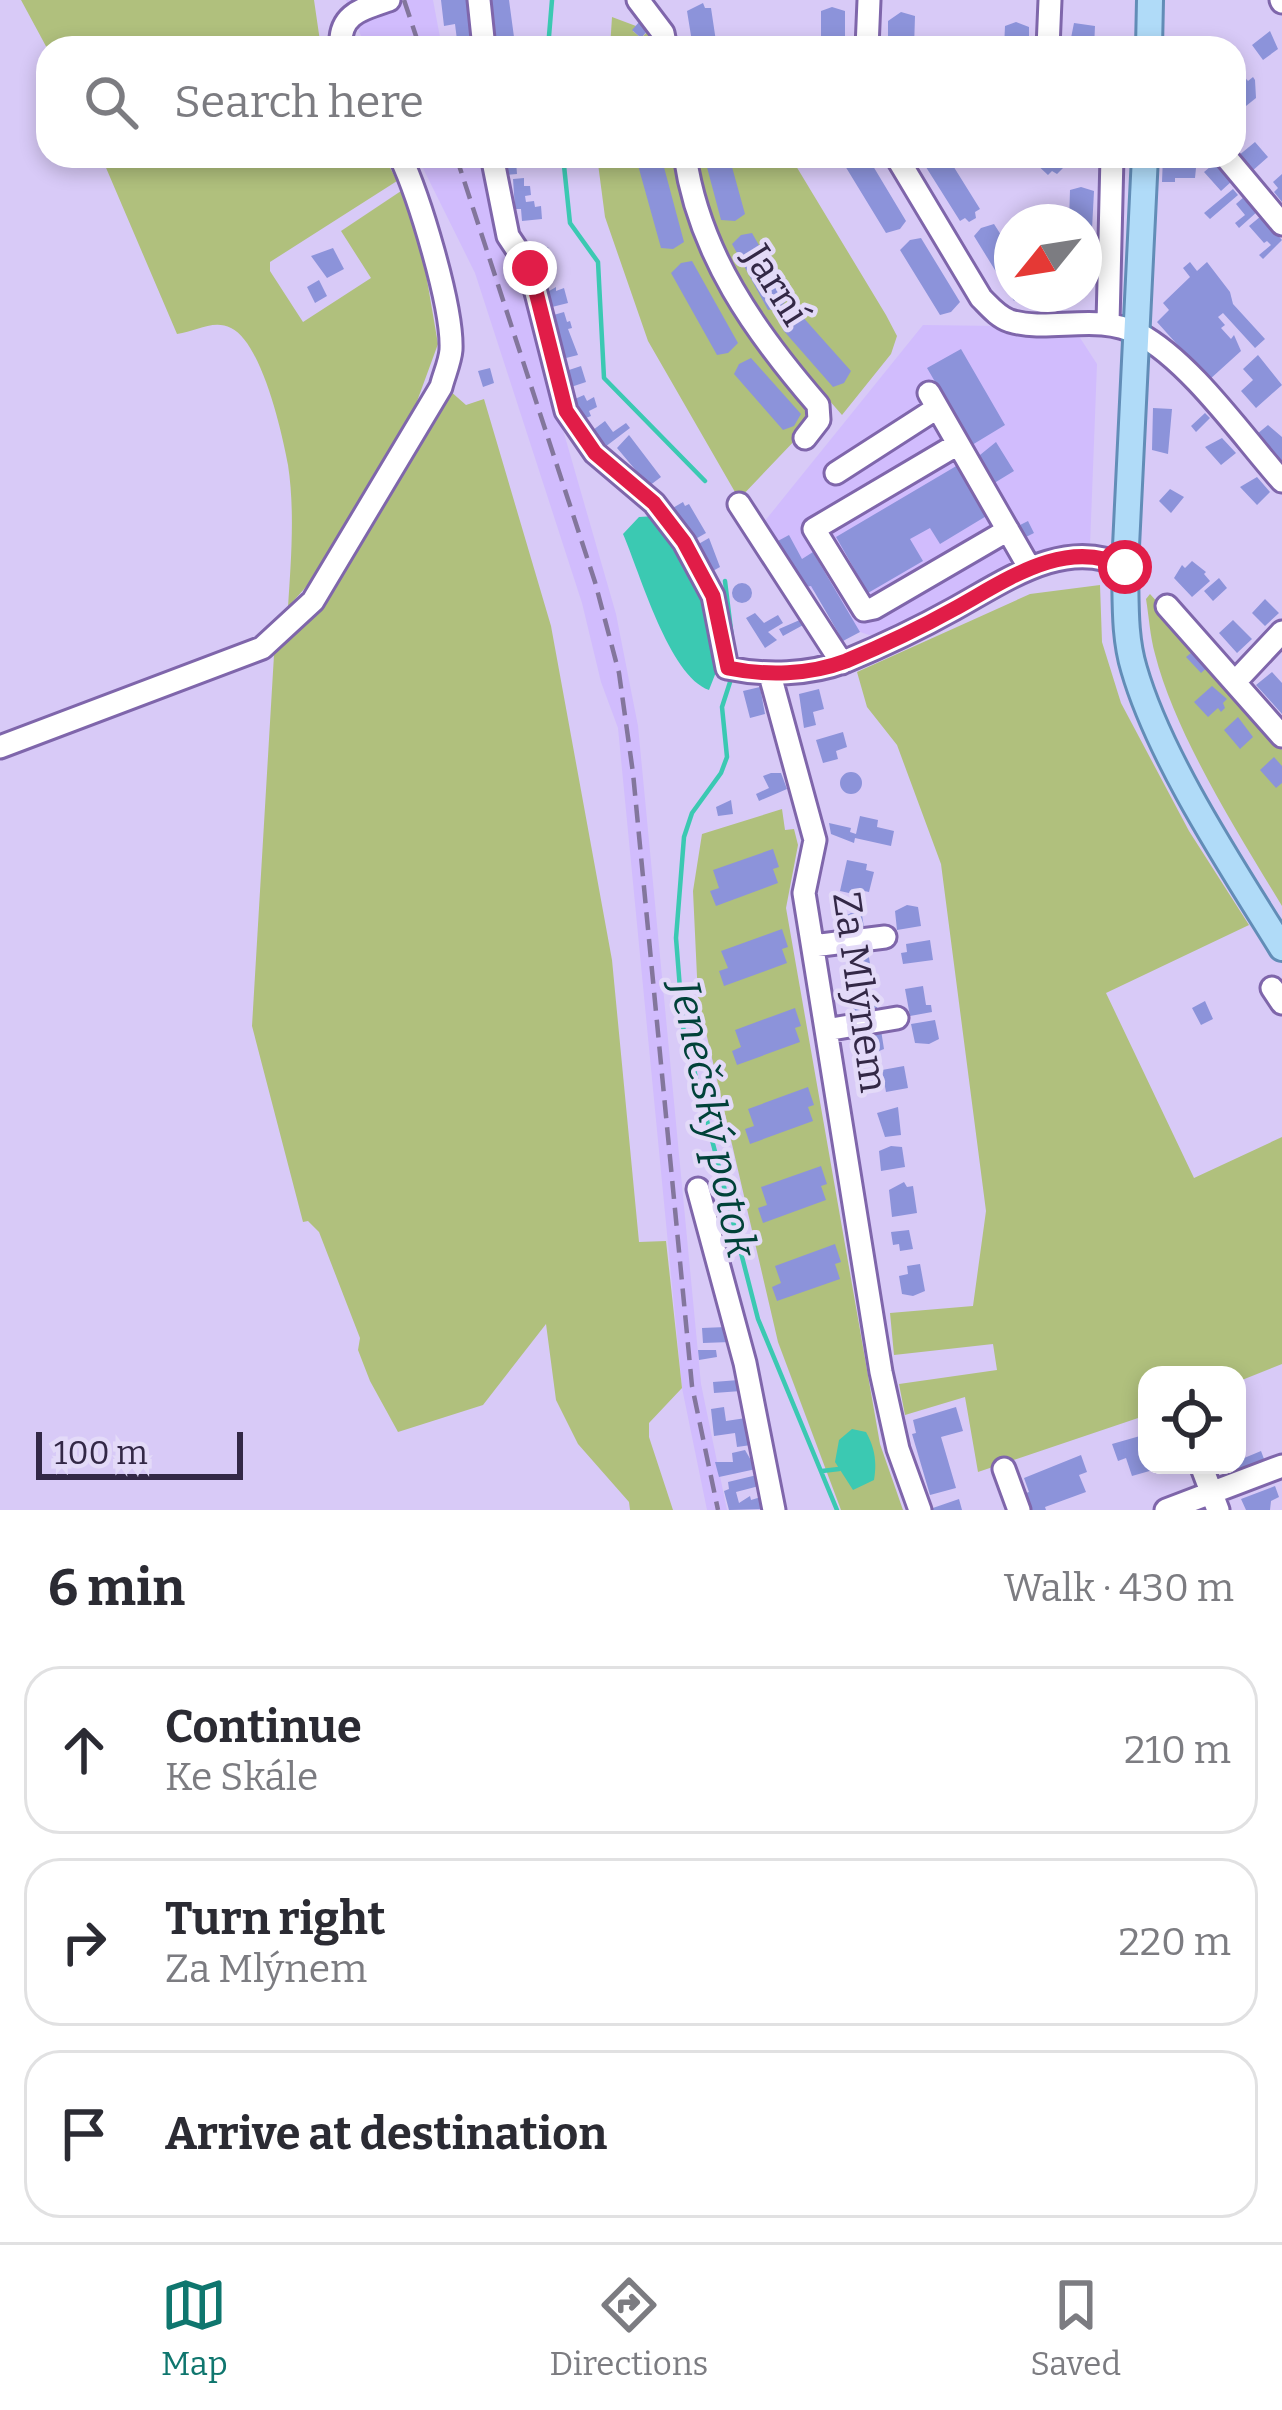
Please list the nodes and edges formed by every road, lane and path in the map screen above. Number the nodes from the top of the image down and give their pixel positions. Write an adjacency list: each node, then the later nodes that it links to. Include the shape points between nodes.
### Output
1 (389, 0): 7 (street, via 358,10)
2 (479, 0): 8 (street)
3 (638, 0): 9 (street)
4 (869, 0): 10 (street)
5 (1050, 0): 11 (street)
6 (1150, 0): 12 (main road)
7 (342, 36)
8 (483, 36)
9 (664, 36)
10 (868, 36)
11 (1048, 36)
12 (1149, 36)
13 (406, 168): 37 (street, via 451,352 441,387 313,601 262,648)
14 (494, 168): 34 (street, via 508,236 530,268 566,411 595,453 654,503 684,542 713,596 734,669)
15 (687, 168): 23 (street, Jarní, via 713,254 746,314 818,405 819,419)
16 (903, 168): 21 (street, via 994,312 1011,321)
17 (1112, 168): 21 (street)
18 (1144, 168): 22 (main road)
19 (1235, 168): 20 (street)
20 (1282, 224)
21 (1108, 323): 22 (street)
22 (1137, 332): 26 (street, via 1171,355); 30 (main road)
23 (805, 438)
24 (958, 444): 25 (street, via 933,400); 28 (street); 28 (street, via 814,529 864,610)
25 (836, 473)
26 (1282, 481)
27 (740, 504): 33 (street)
28 (1008, 530): 29 (street)
29 (1029, 566): 30 (street, via 1085,557); 33 (street)
30 (1125, 567): 40 (main road, via 1126,630 1148,709)
31 (1167, 605): 35 (street)
32 (1282, 632): 35 (street)
33 (842, 663): 34 (street)
34 (770, 675): 39 (street, Za Mlýnem, via 814,840 804,893)
35 (1235, 682): 36 (street)
36 (1282, 736)
37 (0, 747)
38 (885, 937): 39 (street)
39 (813, 946): 42 (street, Za Mlýnem)
40 (1282, 948)
41 (897, 1018): 42 (street)
42 (826, 1030): 48 (street, Za Mlýnem, via 898,1449)
43 (698, 1189): 47 (street)
44 (1282, 1466): 46 (street)
45 (1004, 1469): 49 (street)
46 (1215, 1501): 50 (street)
47 (774, 1510)
48 (920, 1510)
49 (1019, 1510)
50 (1166, 1510)

